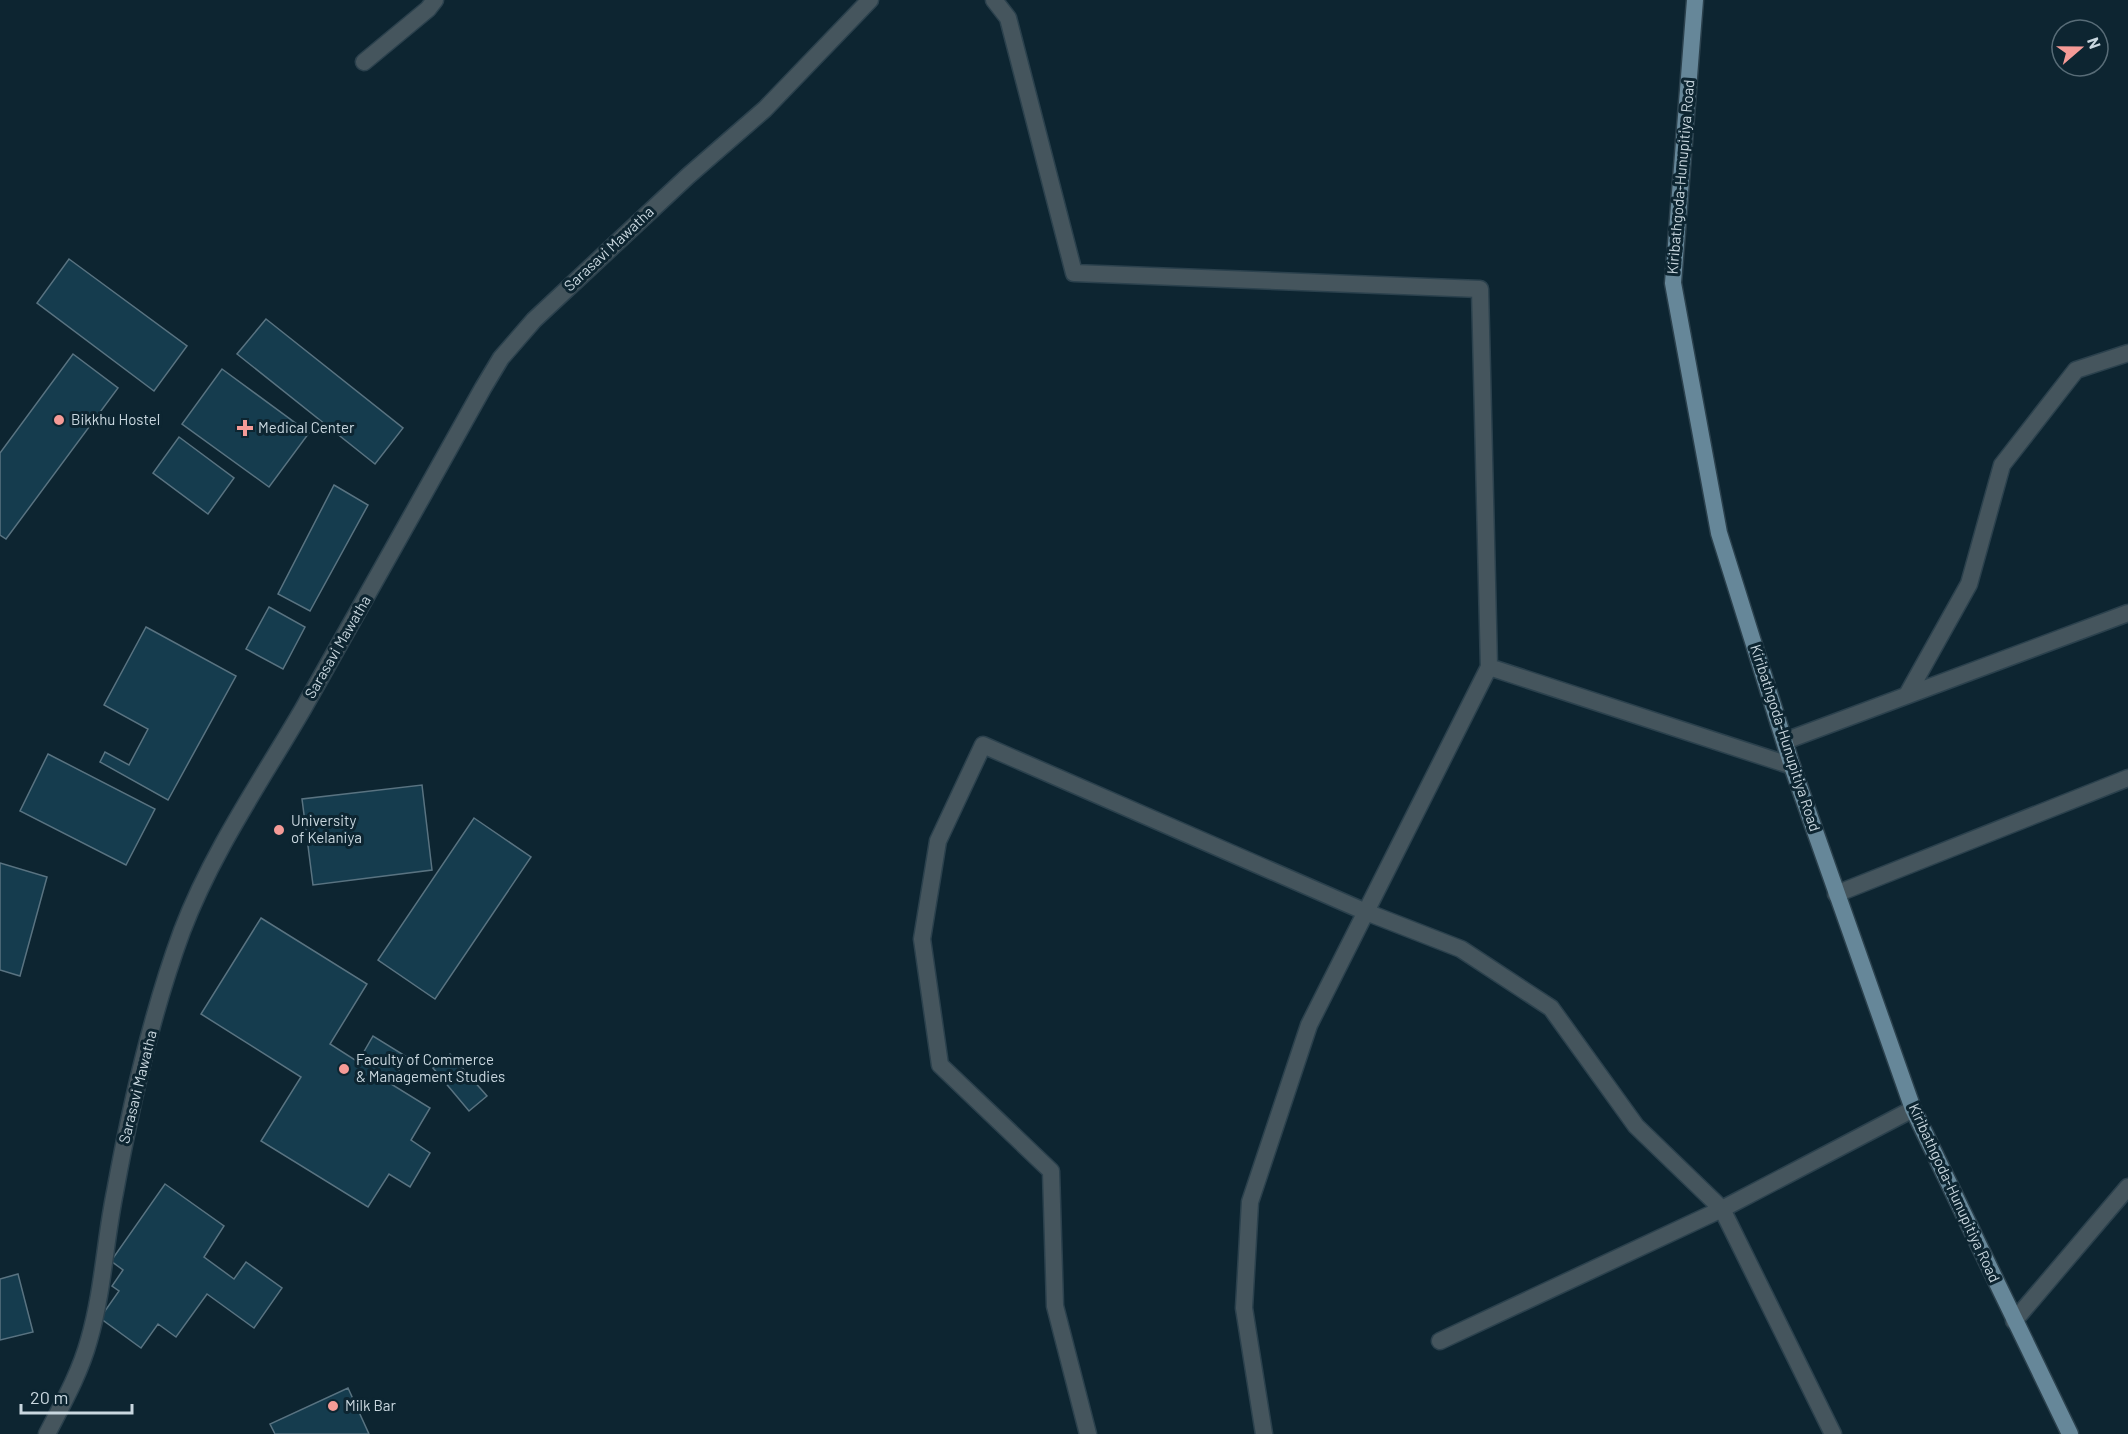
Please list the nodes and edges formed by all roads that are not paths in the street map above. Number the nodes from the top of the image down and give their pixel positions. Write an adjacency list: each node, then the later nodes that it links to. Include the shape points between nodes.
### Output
1 (435, 0): 5 (street)
2 (870, 0): 21 (street, Sarasavi Mawatha, via 765,109 534,320 501,358 478,397 353,622 222,845 186,921 136,1090 89,1340 74,1382)
3 (994, 0): 8 (street, via 1008,18 1074,273 1480,289)
4 (1695, 0): 10 (main road, Kiribathgoda-Hunupitiya Road, via 1673,283 1719,532)
5 (364, 62)
6 (2128, 353): 9 (street, via 2076,370 2002,465 1969,584)
7 (2128, 613): 9 (street)
8 (1489, 667): 11 (street); 14 (street)
9 (1907, 695): 10 (street)
10 (1785, 741): 11 (main road, Kiribathgoda-Hunupitiya Road)
11 (1792, 766): 13 (main road, Kiribathgoda-Hunupitiya Road)
12 (2128, 777): 13 (street)
13 (1836, 894): 15 (main road, Kiribathgoda-Hunupitiya Road)
14 (1366, 912): 17 (street, via 1461,949 1551,1008 1636,1126); 22 (street, via 983,745 938,841 922,939 940,1065 1051,1171 1055,1306); 23 (street, via 1309,1025 1250,1202 1244,1308)
15 (1913, 1109): 17 (street); 18 (main road, Kiribathgoda-Hunupitiya Road)
16 (2128, 1187): 18 (street)
17 (1722, 1209): 19 (street); 20 (street)
18 (2014, 1321): 24 (main road, Kiribathgoda-Hunupitiya Road)
19 (1440, 1341)
20 (1828, 1432)
21 (47, 1434)
22 (1088, 1434)
23 (1264, 1434)
24 (2070, 1434)

